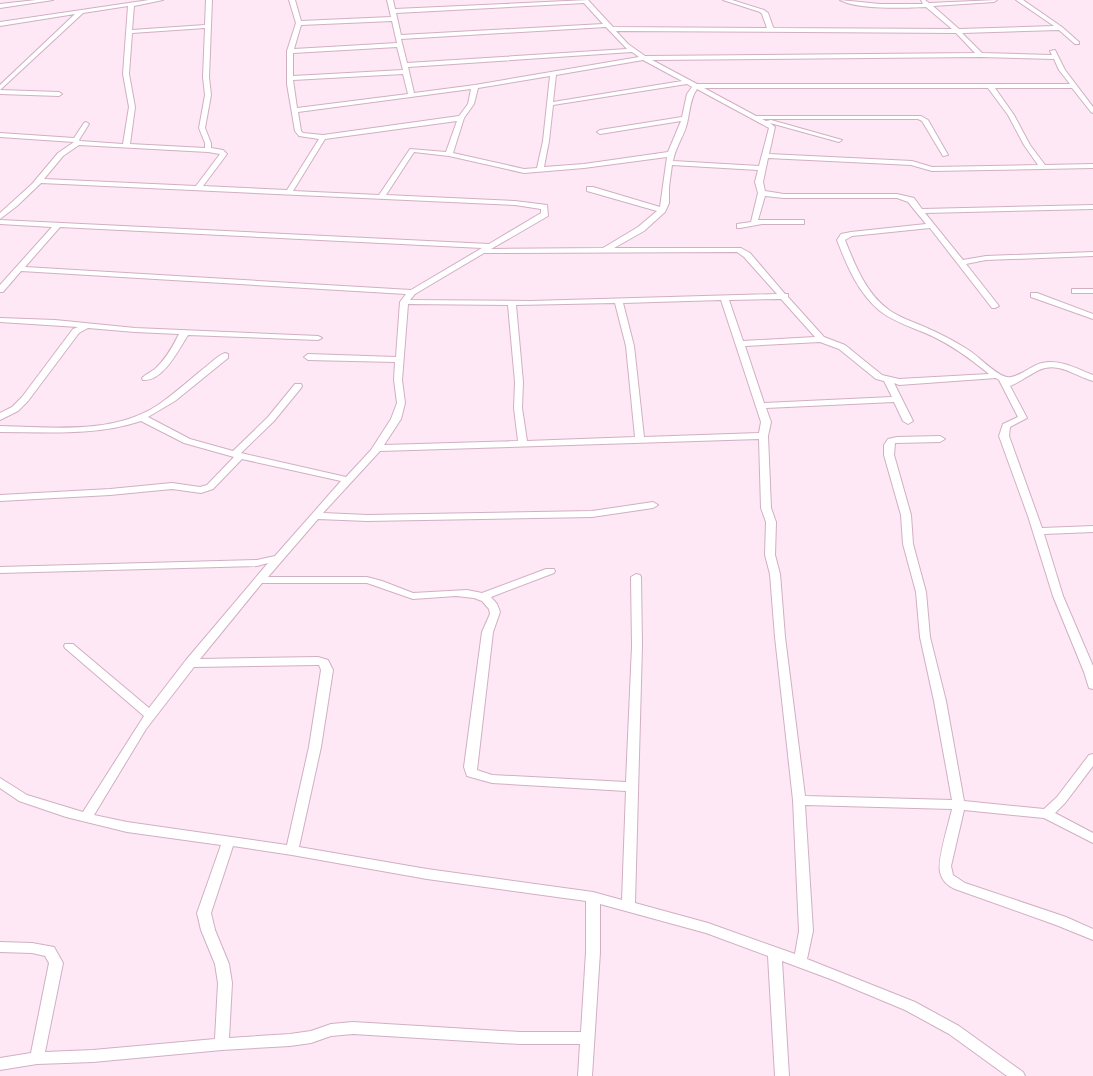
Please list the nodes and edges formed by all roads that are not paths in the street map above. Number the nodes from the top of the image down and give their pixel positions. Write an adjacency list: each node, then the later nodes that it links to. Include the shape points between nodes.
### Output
1 (50, 0): 13 (street)
2 (160, 0): 12 (street)
3 (209, 0): 19 (street)
4 (292, 0): 17 (street)
5 (390, 0): 14 (street)
6 (585, 0): 14 (street); 21 (street)
7 (726, 0): 22 (street, via 765,13)
8 (843, 0): 11 (street, via 880,5)
9 (994, 0): 11 (street)
10 (1019, 0): 20 (street)
11 (924, 2): 23 (street)
12 (130, 4): 15 (street); 24 (street)
13 (0, 6)
14 (393, 11): 16 (street)
15 (81, 12): 18 (street); 36 (street)
16 (394, 19): 17 (street); 25 (street)
17 (299, 23): 29 (street)
18 (0, 24)
19 (209, 26): 24 (street); 60 (street, via 208,94 202,128)
20 (1060, 28): 23 (street); 26 (street)
21 (613, 29): 22 (street); 25 (street); 28 (street)
22 (770, 30): 23 (street)
23 (957, 31): 30 (street)
24 (128, 32): 59 (street, via 126,74 132,107)
25 (398, 37): 27 (street)
26 (1077, 43)
27 (399, 45): 29 (street); 32 (street)
28 (634, 50): 31 (street); 32 (street)
29 (290, 51): 37 (street)
30 (980, 55): 31 (street); 41 (street, via 1054,53)
31 (644, 58): 34 (street); 38 (street)
32 (404, 65): 33 (street)
33 (406, 72): 37 (street); 45 (street)
34 (553, 75): 42 (street); 46 (street)
35 (0, 77): 36 (street)
36 (12, 77): 43 (street)
37 (290, 78): 47 (street)
38 (687, 82): 39 (street); 46 (street)
39 (696, 86): 40 (street); 49 (street); 51 (street, via 690,94)
40 (990, 86): 41 (street); 67 (street)
41 (1075, 86): 48 (street)
42 (476, 87): 45 (street); 50 (street, via 471,104)
43 (0, 90): 44 (street)
44 (59, 94)
45 (411, 95): 47 (street)
46 (550, 104): 69 (street)
47 (295, 110): 56 (street, via 299,133)
48 (1093, 111)
49 (752, 117): 52 (street); 63 (street, via 919,117 925,120)
50 (461, 118): 56 (street); 61 (street)
51 (684, 119): 54 (street); 62 (street)
52 (763, 121): 57 (street); 64 (street, via 772,127)
53 (86, 124): 58 (street)
54 (600, 132)
55 (0, 135): 58 (street)
56 (323, 137): 73 (street)
57 (838, 140)
58 (77, 141): 59 (street); 70 (street, via 63,150)
59 (126, 146): 60 (street)
60 (208, 150): 71 (street, via 224,154)
61 (449, 154): 69 (street, via 524,170); 75 (street, via 418,149 410,151)
62 (671, 154): 65 (street); 69 (street)
63 (945, 155)
64 (766, 156): 67 (street, via 912,163 932,169); 68 (street)
65 (670, 164): 68 (street); 77 (street)
66 (1093, 166): 67 (street)
67 (1043, 167)
68 (762, 168): 74 (street, via 759,182)
69 (540, 170)
70 (39, 181): 71 (street); 79 (street)
71 (198, 188): 73 (street)
72 (590, 189): 77 (street)
73 (289, 192): 75 (street)
74 (762, 194): 78 (street, via 904,196); 82 (street)
75 (381, 197): 86 (street, via 544,207 544,214)
76 (1093, 207): 78 (street)
77 (662, 210): 87 (street, via 641,229)
78 (920, 211): 85 (street)
79 (0, 217)
80 (0, 222): 83 (street)
81 (801, 222): 82 (street)
82 (754, 223): 84 (street)
83 (60, 224): 86 (street); 90 (street)
84 (740, 226)
85 (932, 226): 89 (street); 115 (street, via 851,234 841,240 864,288 879,307 941,337)
86 (486, 248): 87 (street); 94 (street)
87 (604, 251): 95 (street, via 738,250 747,255)
88 (1093, 254): 89 (street, via 986,258)
89 (961, 263): 101 (street)
90 (18, 269): 91 (street); 94 (street)
91 (0, 290)
92 (1075, 291): 93 (street)
93 (1093, 291)
94 (412, 292): 99 (street)
95 (785, 296): 97 (street); 107 (street)
96 (1034, 296): 102 (street)
97 (724, 298): 98 (street); 108 (street)
98 (618, 300): 100 (street); 125 (street, via 630,346)
99 (404, 302): 100 (street); 111 (street)
100 (512, 303): 126 (street)
101 (995, 306)
102 (1093, 317)
103 (0, 320): 104 (street)
104 (74, 327): 105 (street, via 86,325); 119 (street, via 25,400)
105 (185, 332): 106 (street); 112 (street, via 166,363)
106 (318, 338)
107 (821, 339): 108 (street); 114 (street, via 842,347)
108 (741, 344): 118 (street)
109 (225, 356): 120 (street)
110 (308, 357): 111 (street)
111 (400, 360): 127 (street, via 401,403 396,419)
112 (146, 378)
113 (1093, 378): 115 (street, via 1049,364 1018,380)
114 (888, 380): 115 (street); 117 (street)
115 (1005, 380): 134 (street, via 1023,419 1006,426 1004,436)
116 (298, 386): 128 (street)
117 (897, 399): 118 (street); 121 (street)
118 (760, 406): 123 (street, via 766,422)
119 (0, 417)
120 (142, 417): 122 (street, via 103,426); 128 (street, via 186,441)
121 (908, 421)
122 (0, 429)
123 (763, 436): 125 (street); 149 (street, via 766,508 771,527 770,555 776,574)
124 (940, 439): 150 (street, via 898,440 888,445 906,515 908,544 921,592 925,637)
125 (640, 441): 126 (street)
126 (522, 443): 127 (street)
127 (378, 448): 129 (street)
128 (238, 455): 129 (street); 130 (street, via 204,490 172,486)
129 (348, 480): 132 (street)
130 (0, 498)
131 (653, 505): 132 (street, via 592,514)
132 (315, 516): 135 (street)
133 (1093, 529): 134 (street)
134 (1038, 531): 144 (street, via 1058,596)
135 (278, 558): 136 (street); 139 (street)
136 (257, 563): 137 (street); 139 (street)
137 (0, 570)
138 (550, 571): 141 (street)
139 (262, 576): 141 (street, via 366,580 380,582 413,596 471,593); 143 (street)
140 (636, 577): 148 (street)
141 (482, 597): 148 (street, via 494,607 495,615 486,641 471,773 492,779)
142 (69, 646): 145 (street)
143 (190, 664): 145 (street); 155 (street, via 318,661 324,664 327,670 315,747)
144 (1093, 685)
145 (150, 715): 152 (street)
146 (1093, 758): 151 (street)
147 (0, 782): 152 (street, via 24,798)
148 (633, 787): 157 (street)
149 (799, 800): 150 (street); 161 (street, via 806,931)
150 (960, 806): 151 (street); 158 (street, via 945,866 949,881)
151 (1047, 814): 153 (street)
152 (86, 817): 154 (street, via 127,827)
153 (1093, 838)
154 (229, 841): 155 (street); 163 (street, via 204,913 224,973)
155 (292, 850): 156 (street, via 427,874)
156 (593, 897): 157 (street); 162 (street, via 593,952)
157 (628, 906): 160 (street, via 708,928)
158 (1093, 935)
159 (0, 947): 164 (street, via 49,951 56,963)
160 (775, 952): 161 (street); 167 (street)
161 (800, 962): 168 (street, via 910,1006 954,1030)
162 (586, 1038): 163 (street, via 353,1028 290,1040); 166 (street)
163 (222, 1044): 164 (street)
164 (37, 1058): 165 (street)
165 (0, 1064)
166 (585, 1076)
167 (782, 1076)
168 (1018, 1076)

